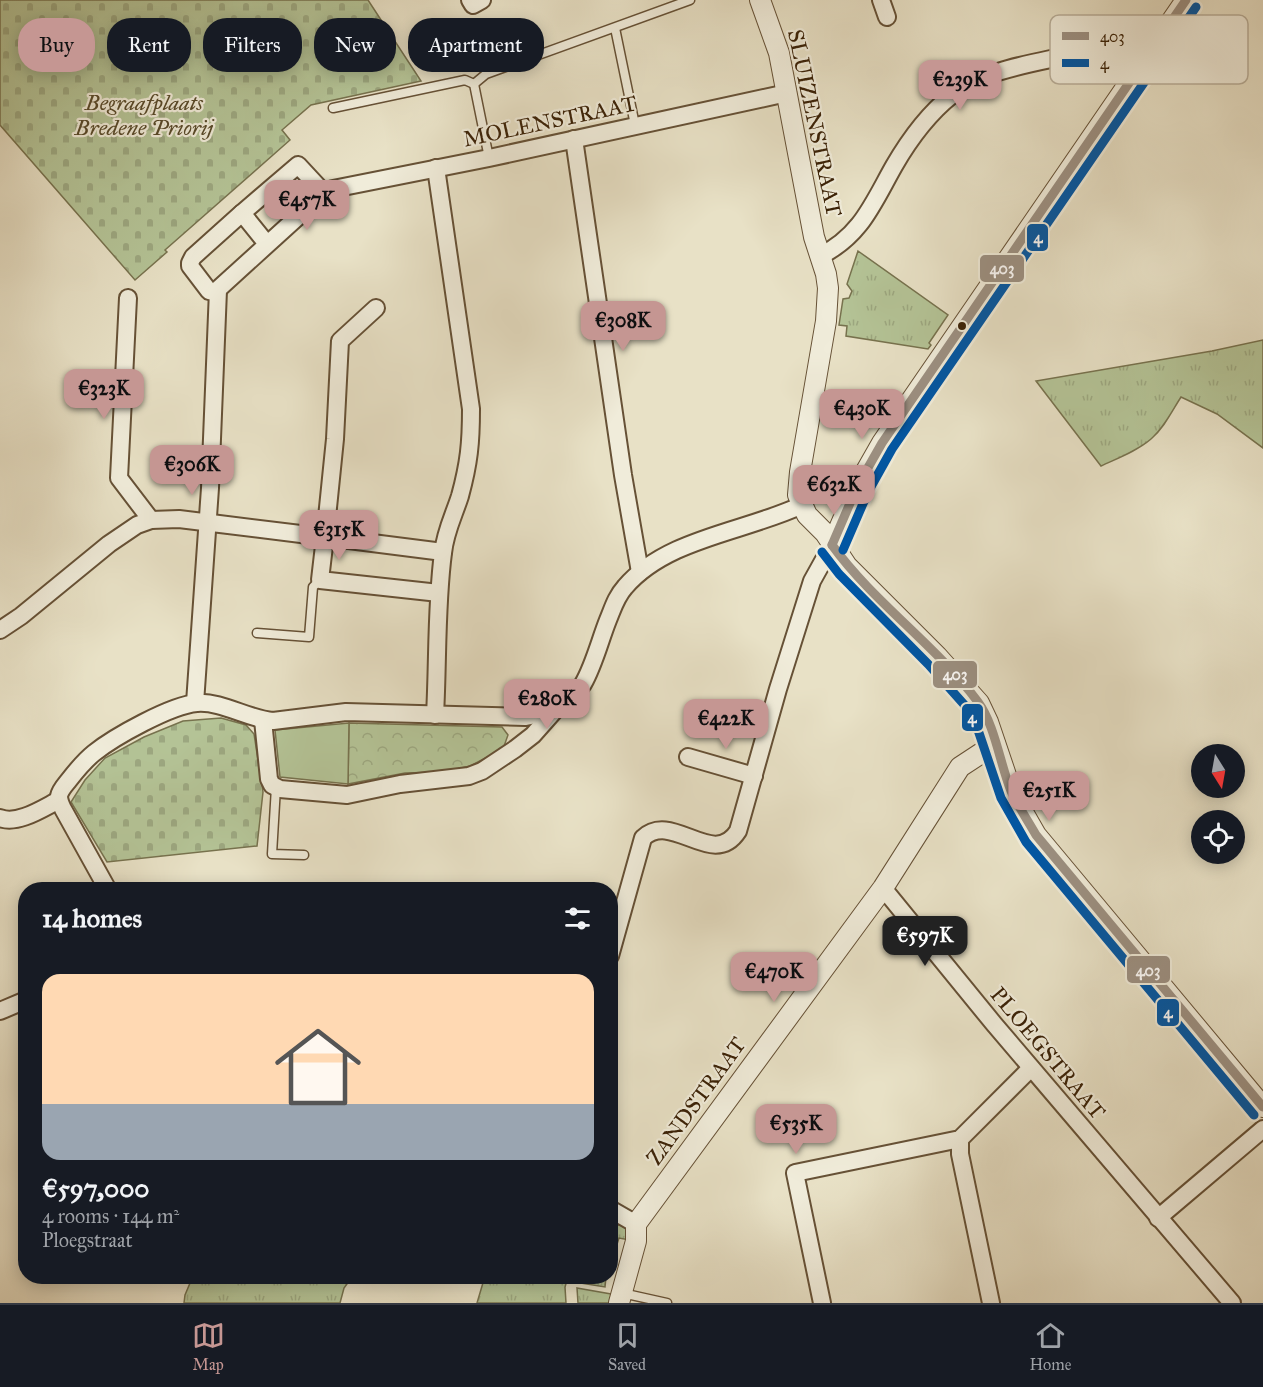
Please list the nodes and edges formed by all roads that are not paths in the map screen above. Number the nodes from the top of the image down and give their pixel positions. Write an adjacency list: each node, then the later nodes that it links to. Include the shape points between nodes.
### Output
1 (470, 0): 2 (street, via 473,5)
2 (482, 0)
3 (690, 0): 9 (lane)
4 (760, 0): 13 (street, SLUIZENSTRAAT, via 777,43)
5 (881, 0): 8 (street)
6 (1186, 0): 7 (street)
7 (1176, 15)
8 (887, 17)
9 (615, 28): 11 (lane, via 486,75); 15 (lane)
10 (1050, 59): 22 (street, via 994,73 954,94 911,140 851,235)
11 (474, 84): 14 (lane, via 465,80); 17 (lane)
12 (1129, 84): 30 (street, via 882,443 857,487)
13 (787, 93): 15 (street, MOLENSTRAAT); 22 (street, SLUIZENSTRAAT)
14 (333, 108)
15 (635, 125): 16 (street, MOLENSTRAAT)
16 (574, 139): 17 (street, MOLENSTRAAT); 32 (street)
17 (489, 158): 18 (street, MOLENSTRAAT)
18 (436, 168): 19 (street, MOLENSTRAAT); 31 (street, via 471,409 471,447)
19 (324, 193): 20 (street, via 298,165); 21 (street, MOLENSTRAAT)
20 (242, 213): 21 (street); 23 (street, via 190,262 209,291)
21 (267, 244): 23 (street, MOLENSTRAAT)
22 (820, 256): 26 (street, SLUIZENSTRAAT, via 828,302 798,487)
23 (218, 290): 28 (street)
24 (128, 298): 27 (street, via 119,478)
25 (376, 308): 29 (street, via 339,340 335,439)
26 (802, 505): 30 (street); 32 (street, via 700,541)
27 (151, 520): 28 (street); 35 (street, via 108,544)
28 (207, 523): 29 (street); 38 (street)
29 (324, 537): 31 (street); 33 (street)
30 (832, 545): 41 (street, via 847,566 971,694 983,711); 43 (street, via 812,581)
31 (443, 552): 34 (street)
32 (640, 572): 37 (street, via 617,596 584,682)
33 (320, 580): 34 (street); 36 (lane, via 313,587 309,637)
34 (439, 593): 39 (street)
35 (0, 630)
36 (257, 633)
37 (563, 702): 39 (street, via 546,712 525,717); 44 (street, via 533,735 497,763 469,776 347,795)
38 (195, 703): 40 (street); 45 (street, via 152,720 104,746 77,771)
39 (435, 715): 40 (street, via 346,712)
40 (263, 720): 44 (street, via 269,779)
41 (996, 744): 49 (street, ZANDSTRAAT, via 960,767); 54 (street, via 1017,804 1043,846)
42 (688, 758): 43 (street)
43 (754, 776): 50 (street, via 738,831 728,843 709,844 665,830 656,830 643,838)
44 (276, 787): 47 (lane, via 272,854)
45 (59, 800): 46 (street, via 20,818); 48 (street)
46 (1, 819)
47 (304, 855)
48 (104, 882)
49 (883, 888): 53 (street, PLOEGSTRAAT); 59 (street, ZANDSTRAAT)
50 (618, 927)
51 (18, 1003): 52 (street)
52 (0, 1011)
53 (1031, 1068): 56 (street); 58 (street, PLOEGSTRAAT)
54 (1263, 1107)
55 (1263, 1129): 58 (street)
56 (960, 1139): 62 (street, via 795,1173); 63 (street)
57 (618, 1214): 59 (street)
58 (1158, 1218): 64 (street, PLOEGSTRAAT)
59 (636, 1224): 60 (street, ZANDSTRAAT, via 636,1241)
60 (621, 1298): 61 (lane)
61 (667, 1303)
62 (822, 1303)
63 (991, 1303)
64 (1232, 1303)

